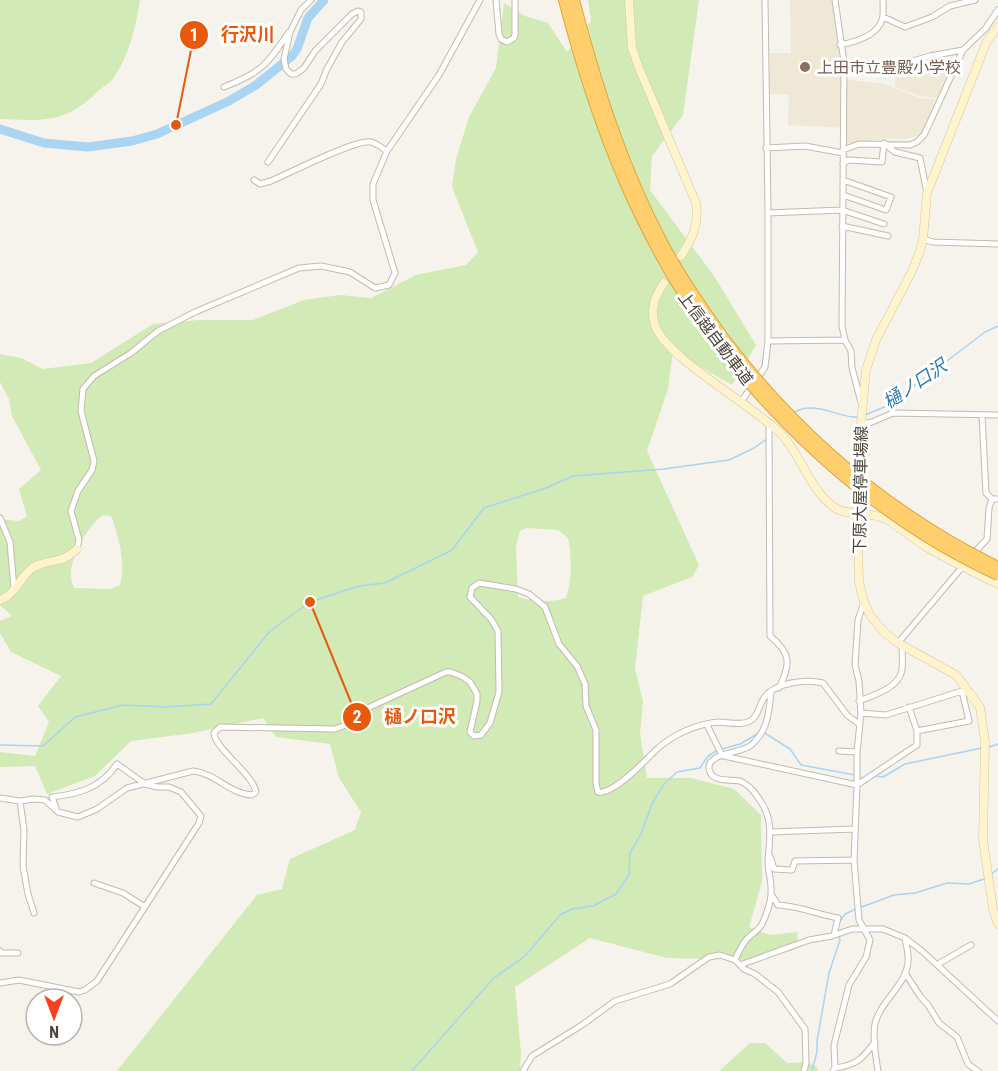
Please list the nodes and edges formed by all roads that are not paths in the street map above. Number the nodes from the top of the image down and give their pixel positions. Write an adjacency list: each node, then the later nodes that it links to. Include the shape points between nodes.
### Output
1 (311, 0): 15 (street)
2 (480, 0): 22 (street, via 440,75)
3 (496, 0): 4 (street, via 499,34 507,42 515,34)
4 (515, 0)
5 (564, 0): 41 (highway, 上信越自動車道, via 598,115 630,198 671,276)
6 (574, 0): 41 (highway, 上信越自動車道, via 607,111 639,193)
7 (629, 0): 37 (main road, via 632,48 696,203 696,230)
8 (765, 0): 21 (street)
9 (835, 0): 16 (street)
10 (884, 0): 13 (street)
11 (975, 0): 13 (street, via 950,6 905,27)
12 (998, 10): 17 (street)
13 (883, 17): 16 (street, via 876,29 857,42)
14 (998, 27): 28 (main road, 下原大屋停車場線, via 987,41)
15 (290, 32): 19 (street, via 262,69); 24 (street, via 284,59 291,74 296,74 352,14 361,12 358,25 342,42 321,84)
16 (840, 45): 18 (street)
17 (963, 50): 18 (street, via 899,65); 20 (street, via 924,135 910,145)
18 (844, 62): 23 (street)
19 (224, 87)
20 (884, 143): 23 (street, via 859,144); 25 (street, via 882,162 848,160); 28 (street, via 895,153 921,158)
21 (766, 148): 23 (street, via 805,146); 31 (street)
22 (387, 151): 26 (street, via 364,141 271,181 260,184); 51 (street, via 373,184 373,200 395,273 390,285 375,288 350,272 321,266 299,268 158,331 94,376 83,389 81,411 94,461 71,511 79,540)
23 (843, 152): 25 (street)
24 (268, 162)
25 (843, 164): 27 (street)
26 (254, 180)
27 (843, 180): 29 (street); 29 (street, via 891,197 886,210)
28 (927, 193): 35 (main road, 下原大屋停車場線)
29 (843, 195): 30 (street)
30 (842, 210): 31 (street); 32 (street); 33 (street)
31 (768, 213): 40 (street)
32 (884, 225)
33 (842, 226): 34 (street); 39 (street)
34 (888, 236)
35 (923, 239): 36 (street); 43 (main road, 下原大屋停車場線, via 912,271 876,340 866,370)
36 (998, 244)
37 (681, 256)
38 (664, 283): 42 (main road, via 653,309 659,334 680,356)
39 (845, 340): 40 (street); 43 (street)
40 (768, 341): 42 (street, via 765,368)
41 (721, 343): 53 (highway, 上信越自動車道, bridge, via 778,405 843,466 917,521); 54 (highway, 上信越自動車道, bridge, via 772,410 837,471 913,527)
42 (741, 402): 47 (main road)
43 (862, 403): 46 (main road, 下原大屋停車場線)
44 (982, 415): 45 (street); 46 (street, via 893,413 872,422); 48 (street, via 984,485 986,493)
45 (998, 415)
46 (861, 418): 49 (main road, 下原大屋停車場線)
47 (769, 422): 49 (main road, via 830,504 845,512); 60 (street, via 770,636 788,660)
48 (995, 499): 52 (street, via 989,508 987,539)
49 (857, 512): 52 (main road, via 887,520); 58 (main road, 下原大屋停車場線, via 859,582)
50 (0, 518): 56 (street, via 10,542)
51 (76, 549): 56 (main road, via 68,558 33,567)
52 (962, 566): 55 (main road); 59 (street)
53 (998, 567)
54 (998, 575)
55 (998, 584)
56 (14, 591): 57 (main road)
57 (0, 600)
58 (864, 602): 59 (main road, 下原大屋停車場線, via 876,624); 62 (street, via 858,620 855,665)
59 (900, 644): 62 (street, via 902,671 898,679); 84 (main road, 下原大屋停車場線, via 956,675 980,707 985,748 983,840)
60 (779, 687): 61 (street); 65 (street, via 807,681 823,683)
61 (771, 692): 66 (street, via 750,721); 70 (street, via 764,729 750,746)
62 (859, 701): 64 (street)
63 (909, 707): 64 (street, via 886,715); 67 (street); 67 (street, via 962,691 969,721)
64 (861, 713): 65 (street)
65 (858, 724): 69 (street)
66 (707, 725): 70 (street); 71 (street, via 683,731 607,792 598,792 596,730 585,706 585,684 577,666 559,644 545,607 516,589 479,583 470,594 498,631 499,670 499,692 490,723 481,735 470,732 477,700 474,688 463,677 446,672 358,713 335,729 217,729 215,739 255,786 254,794 242,794 203,772 193,771)
67 (917, 731): 72 (street, via 917,744)
68 (839, 751): 69 (street)
69 (856, 752): 72 (street)
70 (722, 755): 72 (street); 77 (street, via 711,761 710,772 717,778 748,786 766,810)
71 (145, 784): 75 (street, via 122,791 82,816); 75 (street, via 117,764 102,780 75,795 52,797); 82 (street, via 181,792 201,816)
72 (858, 785): 76 (street)
73 (0, 798): 74 (street)
74 (20, 801): 75 (street, via 45,800); 83 (street, via 23,866)
75 (56, 810)
76 (855, 829): 77 (street); 79 (street)
77 (770, 832): 78 (street)
78 (769, 855): 79 (street, via 774,868 789,870 795,861); 81 (street)
79 (854, 860): 85 (street, via 857,910)
80 (94, 883): 82 (street, via 123,893)
81 (771, 894): 86 (street, via 778,904 838,918); 91 (street, via 762,925 746,940)
82 (145, 907): 95 (street, via 97,981 85,990 69,991 18,980)
83 (34, 913)
84 (998, 924)
85 (863, 929): 86 (street); 87 (street, via 883,929); 98 (street, via 870,940 866,957 849,985 834,1045)
86 (834, 935): 93 (street)
87 (905, 938): 92 (street); 94 (street, via 909,961)
88 (971, 945): 92 (street)
89 (0, 951): 90 (street)
90 (18, 954)
91 (735, 960): 93 (street); 99 (street, via 720,955 709,957 670,984 615,1001 532,1056)
92 (938, 964): 96 (street)
93 (740, 965): 100 (street, via 778,992 805,1029)
94 (905, 973): 97 (street, via 876,1021); 102 (street, via 939,1023 957,1037 969,1064)
95 (0, 983)
96 (998, 1021)
97 (875, 1042): 98 (street, via 858,1061); 101 (street)
98 (834, 1069)
99 (523, 1071)
100 (804, 1071)
101 (878, 1071)
102 (978, 1071)

